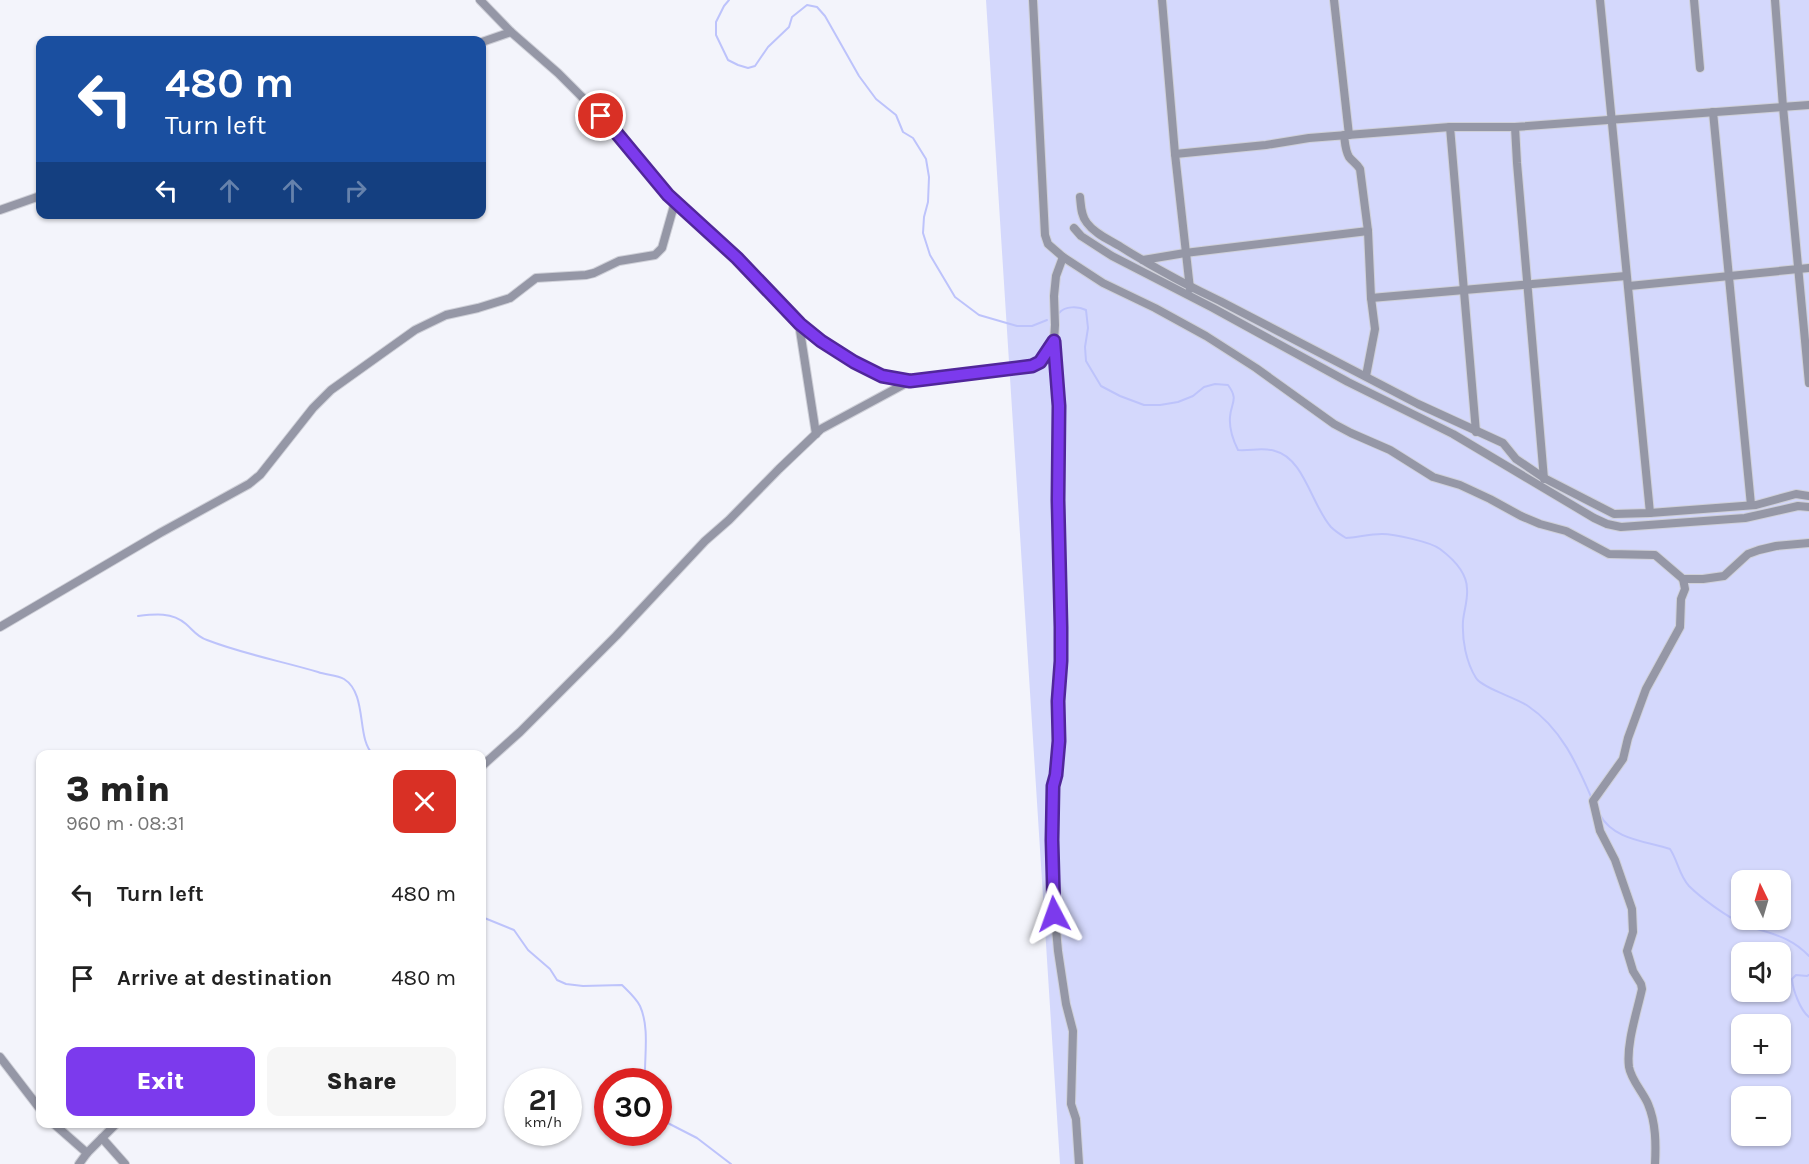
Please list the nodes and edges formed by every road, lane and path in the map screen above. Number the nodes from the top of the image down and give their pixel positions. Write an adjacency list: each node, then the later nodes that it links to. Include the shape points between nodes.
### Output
1 (480, 0): 8 (street)
2 (1033, 0): 26 (street, via 1045,235 1048,244)
3 (1162, 0): 18 (street)
4 (1334, 0): 17 (street)
5 (1600, 0): 14 (street)
6 (1695, 0): 10 (street)
7 (1775, 0): 12 (street)
8 (511, 32): 9 (street); 21 (street, via 609,124)
9 (486, 41)
10 (1700, 68)
11 (1809, 105): 12 (street)
12 (1783, 107): 13 (street); 29 (street)
13 (1713, 112): 14 (street); 31 (street)
14 (1611, 120): 16 (street); 30 (street)
15 (1450, 126): 16 (street); 17 (street); 34 (street)
16 (1515, 127): 32 (street)
17 (1346, 135): 18 (street); 24 (street, via 1346,150 1360,169)
18 (1175, 154): 25 (street)
19 (36, 197): 22 (street)
20 (1080, 197): 27 (street, via 1084,221 1093,230)
21 (675, 202): 37 (street, via 737,258); 56 (street, via 662,248 655,255 619,261 586,275 536,278 510,298 446,315 415,330 331,390 249,484)
22 (0, 210)
23 (1074, 228): 35 (street, via 1112,256)
24 (1368, 231): 25 (street); 36 (street)
25 (1185, 253): 27 (street); 35 (street)
26 (1063, 256): 38 (street, via 1056,276); 55 (street, via 1104,283 1206,336 1334,424 1390,450 1433,477 1460,485 1540,524 1566,531 1609,554 1655,555)
27 (1143, 260): 35 (street)
28 (1809, 268): 29 (street)
29 (1798, 270): 31 (street); 41 (street)
30 (1626, 276): 32 (street); 33 (street)
31 (1729, 276): 33 (street); 51 (street)
32 (1527, 284): 34 (street); 46 (street)
33 (1629, 286): 53 (street)
34 (1464, 290): 36 (street); 44 (street)
35 (1190, 292): 39 (street); 43 (street)
36 (1371, 297): 39 (street, via 1376,329)
37 (800, 324): 40 (street, via 854,362 882,376); 45 (street)
38 (1054, 341): 40 (street, via 1040,362 1032,366); 64 (street, via 1059,406 1061,627 1052,864 1058,951 1072,1031 1071,1104)
39 (1365, 376): 42 (street)
40 (910, 381): 45 (street)
41 (1809, 383)
42 (1418, 404): 43 (street); 44 (street)
43 (1415, 416): 47 (street, via 1453,434)
44 (1476, 432): 46 (street, via 1503,443 1516,459)
45 (816, 434): 57 (street)
46 (1544, 478): 47 (street); 48 (street)
47 (1542, 489): 50 (street)
48 (1568, 490): 50 (street); 53 (street, via 1614,514)
49 (1809, 496): 51 (street, via 1796,494)
50 (1563, 499): 52 (street, via 1593,518 1621,527 1745,518)
51 (1751, 505): 53 (street)
52 (1809, 507)
53 (1650, 513)
54 (1809, 543): 55 (street, via 1758,550 1724,576)
55 (1683, 579): 67 (street, via 1680,627 1646,689 1623,759 1593,801 1600,831 1632,909 1633,932 1627,951 1642,989 1633,1022 1629,1068 1651,1114)
56 (0, 627)
57 (486, 762)
58 (0, 1057): 59 (street)
59 (36, 1104)
60 (58, 1128): 63 (street)
61 (112, 1128): 62 (street)
62 (102, 1138): 63 (street); 66 (street)
63 (87, 1154): 65 (street)
64 (1080, 1162)
65 (79, 1164)
66 (125, 1164)
67 (1655, 1164)

